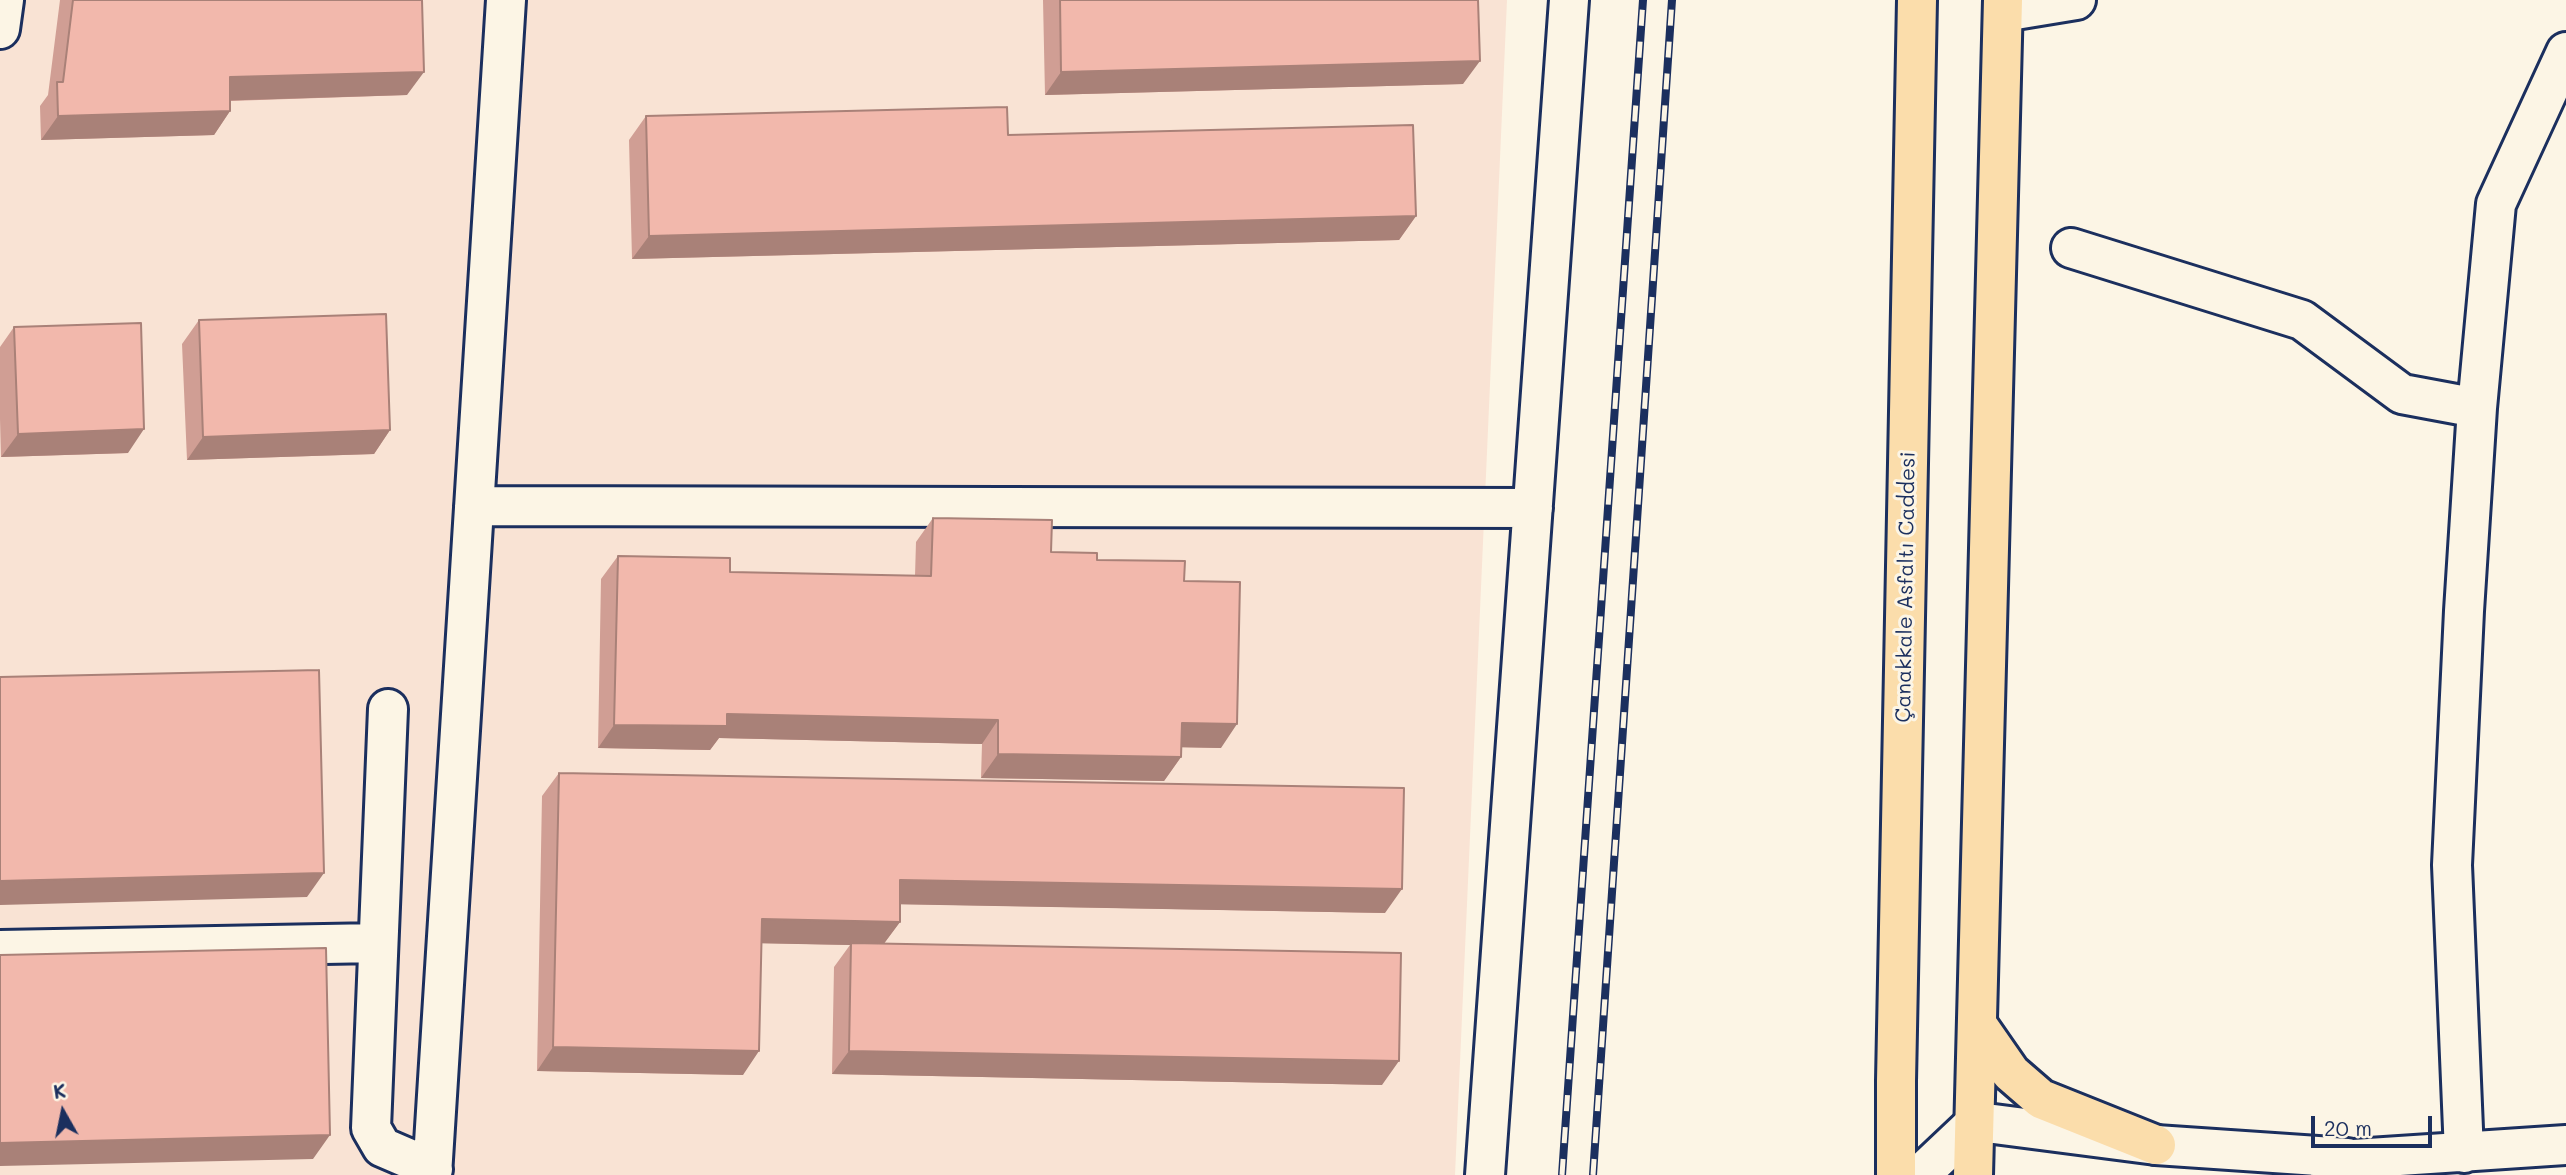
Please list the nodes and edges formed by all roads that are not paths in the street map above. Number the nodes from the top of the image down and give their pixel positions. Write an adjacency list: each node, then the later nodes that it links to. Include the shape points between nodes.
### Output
1 (4, 0): 7 (street)
2 (506, 0): 11 (street)
3 (1569, 0): 12 (street)
4 (1917, 0): 24 (highway, Çanakkale Asfaltı Caddesi)
5 (2076, 0): 6 (street)
6 (2003, 6): 16 (highway)
7 (0, 29)
8 (2566, 52): 10 (street, via 2496,204)
9 (2071, 248): 10 (street, via 2302,320 2402,394)
10 (2477, 408): 20 (street, via 2452,865)
11 (474, 506): 12 (street); 22 (street)
12 (1533, 508): 23 (street)
13 (388, 709): 14 (street)
14 (378, 943): 15 (street); 22 (street, via 371,1128 382,1147)
15 (0, 950)
16 (1977, 1024): 17 (highway); 18 (highway, via 2011,1073 2041,1099)
17 (1974, 1124): 18 (street); 25 (street); 26 (highway)
18 (2156, 1145): 21 (street)
19 (2566, 1145): 20 (street)
20 (2464, 1153): 21 (street)
21 (2346, 1167): 27 (street)
22 (433, 1172)
23 (1485, 1175)
24 (1896, 1175)
25 (1920, 1175)
26 (1973, 1175)
27 (2193, 1175)

